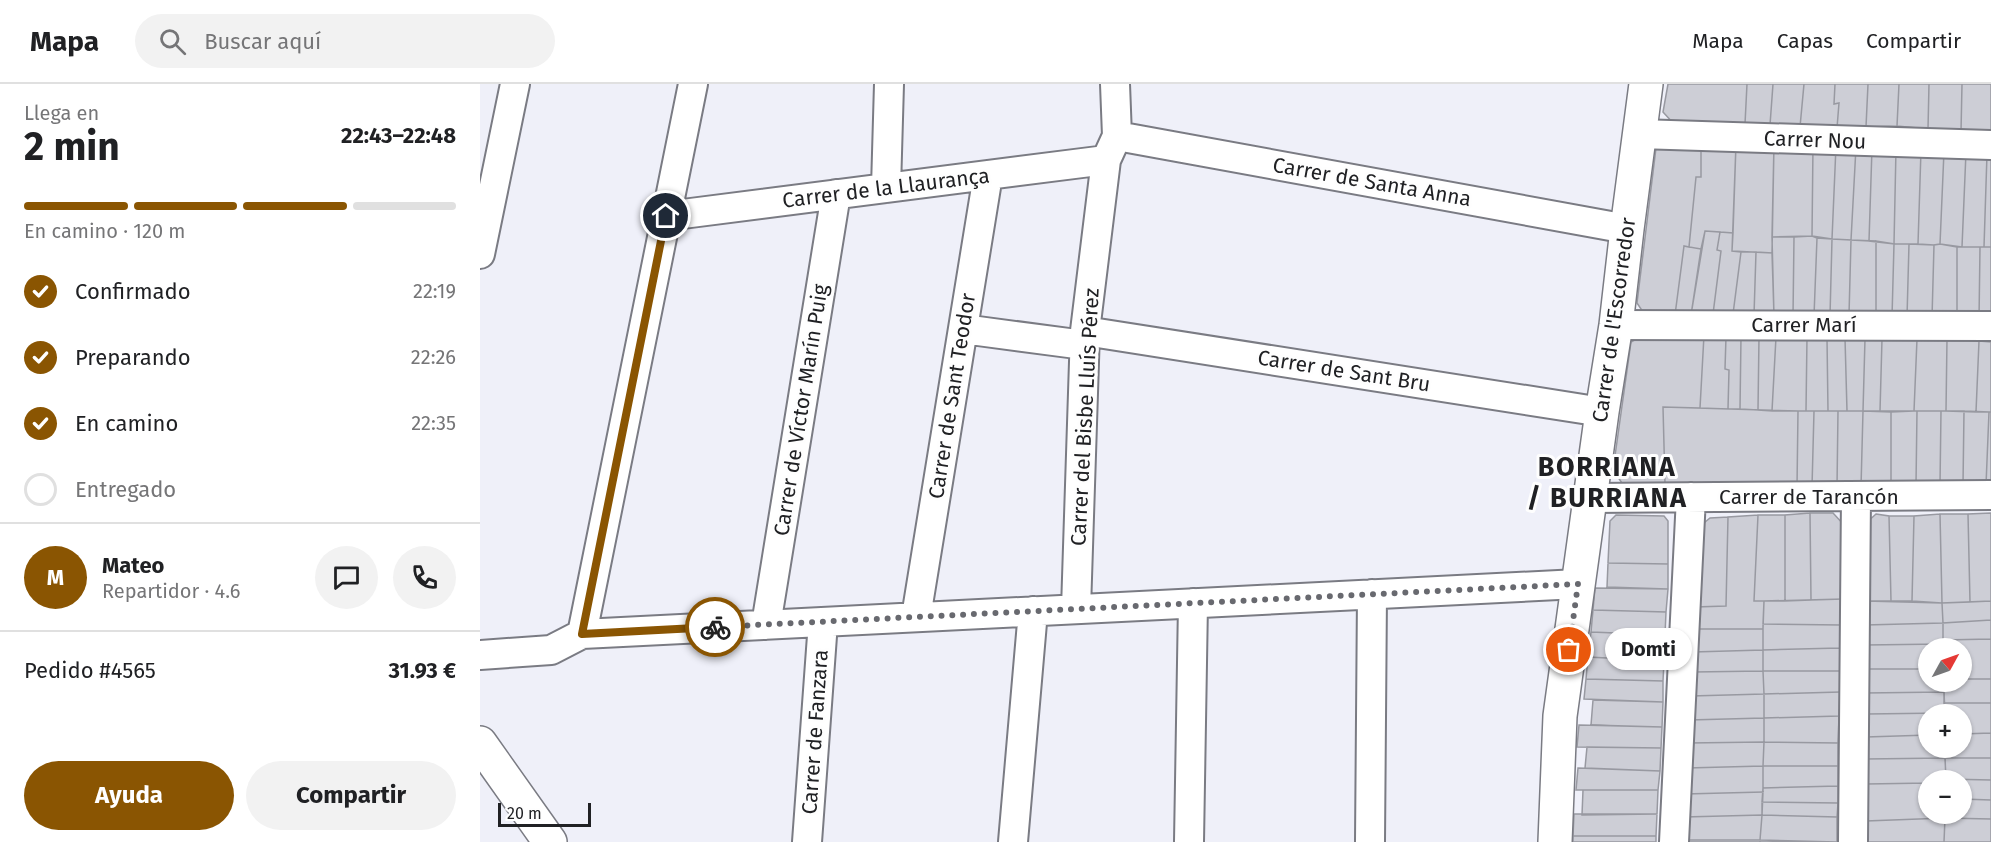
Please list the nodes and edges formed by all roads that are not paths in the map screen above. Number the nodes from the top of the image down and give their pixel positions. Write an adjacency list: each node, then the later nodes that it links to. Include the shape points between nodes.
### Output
1 (515, 84): 14 (street)
2 (693, 84): 12 (street)
3 (889, 84): 10 (street)
4 (1115, 84): 8 (street, Carrer del Bisbe Lluís Pérez)
5 (1646, 84): 6 (street, Carrer de l'Escorredor)
6 (1640, 134): 7 (street, Carrer Nou); 13 (street, Carrer de l'Escorredor)
7 (1991, 145)
8 (1111, 148): 9 (street, Carrer de la Llaurança); 13 (street, Carrer de Santa Anna); 18 (street, Carrer del Bisbe Lluís Pérez)
9 (988, 175): 10 (street, Carrer de la Llaurança); 17 (street, Carrer de Sant Teodor)
10 (886, 188): 11 (street, Carrer de la Llaurança)
11 (836, 194): 12 (street, Carrer de la Llaurança); 31 (street, Carrer de Víctor Marín Puig)
12 (666, 216): 32 (street)
13 (1627, 229): 15 (street, Carrer de l'Escorredor)
14 (480, 254)
15 (1616, 325): 16 (street, Carrer Marí); 19 (street, Carrer de l'Escorredor)
16 (1991, 326)
17 (963, 329): 18 (street, Carrer de Sant Bru); 29 (street, Carrer de Sant Teodor)
18 (1085, 338): 19 (street, Carrer de Sant Bru); 27 (street, Carrer del Bisbe Lluís Pérez)
19 (1602, 412): 23 (street, Carrer de l'Escorredor)
20 (1991, 495): 21 (street, Carrer de Tarancón)
21 (1856, 496): 22 (street, Carrer de Tarancón); 42 (street)
22 (1691, 497): 23 (street, Carrer de Tarancón); 41 (street)
23 (1590, 498): 24 (street, Carrer de l'Escorredor)
24 (1578, 584): 25 (street); 40 (street, Carrer de l'Escorredor, via 1560,716)
25 (1372, 594): 26 (street); 39 (street)
26 (1193, 603): 27 (street); 38 (street)
27 (1077, 609): 28 (street)
28 (1034, 611): 29 (street); 37 (street)
29 (916, 617): 30 (street)
30 (823, 622): 31 (street); 36 (street, Carrer de Fanzara)
31 (766, 625): 32 (street)
32 (582, 634): 33 (street, via 551,650)
33 (480, 655)
34 (480, 743): 35 (street)
35 (550, 842)
36 (807, 842)
37 (1013, 842)
38 (1189, 842)
39 (1370, 842)
40 (1555, 842)
41 (1674, 842)
42 (1853, 842)

